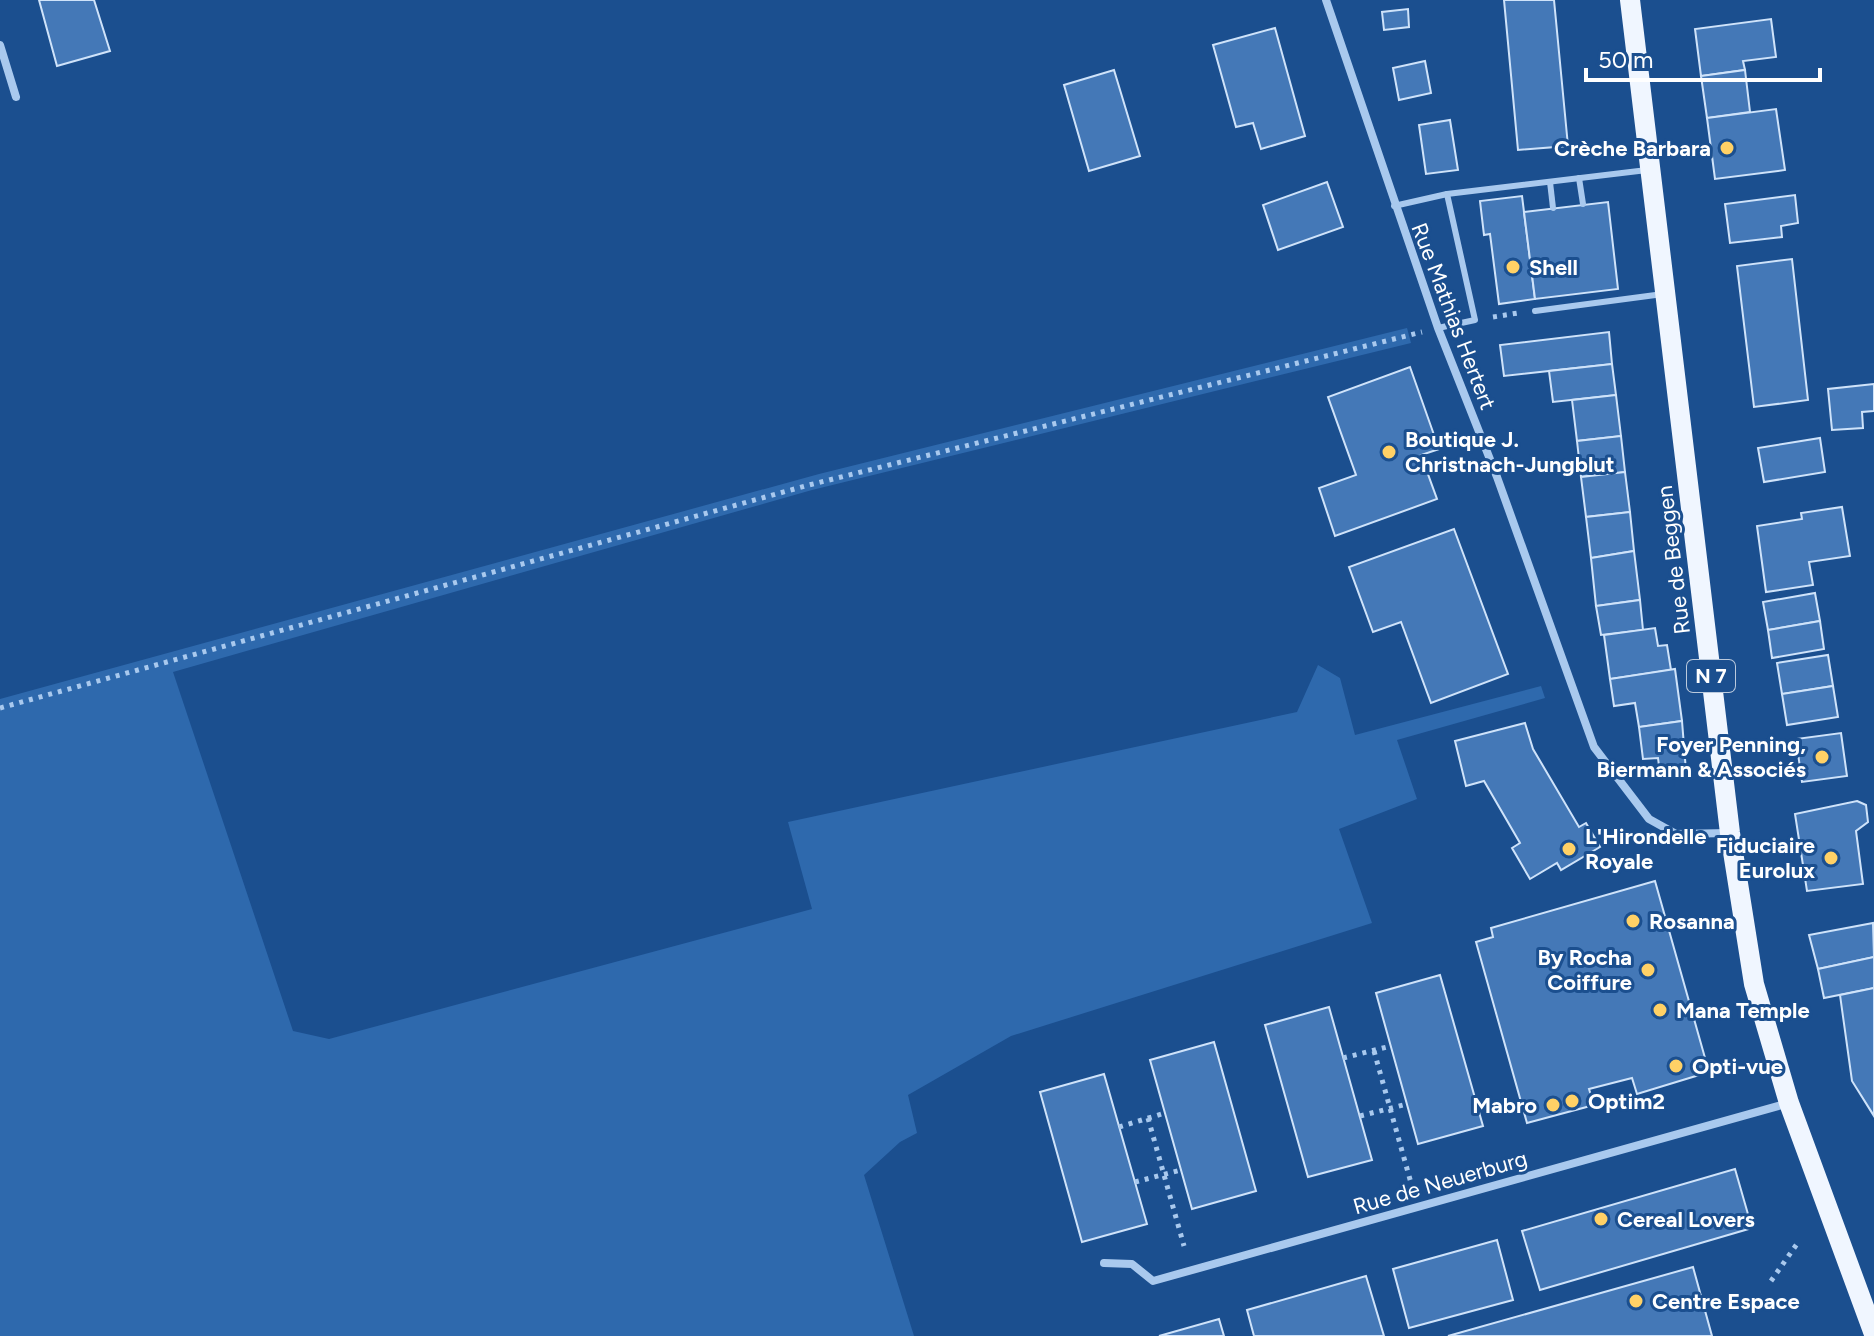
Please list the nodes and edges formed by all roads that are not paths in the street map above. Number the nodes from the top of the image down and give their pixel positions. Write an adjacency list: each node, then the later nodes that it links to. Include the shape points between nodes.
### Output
1 (1326, 0): 10 (street, Rue Mathias Hertert)
2 (1630, 0): 5 (main road, Rue de Beggen / N 7)
3 (0, 45): 4 (street)
4 (16, 97)
5 (1650, 169): 6 (lane); 13 (main road, Rue de Beggen / N 7)
6 (1579, 178): 7 (lane); 9 (lane)
7 (1550, 182): 8 (lane); 11 (lane)
8 (1447, 194): 10 (lane); 18 (lane, via 1475,320)
9 (1583, 204)
10 (1394, 206): 18 (street, Rue Mathias Hertert)
11 (1553, 208)
12 (1595, 291): 15 (lane)
13 (1665, 293): 15 (lane); 19 (main road, Rue de Beggen / N 7)
14 (1565, 296): 16 (lane)
15 (1597, 302): 16 (lane)
16 (1567, 307): 17 (lane)
17 (1535, 311)
18 (1438, 328): 19 (street, Rue Mathias Hertert, via 1594,747 1649,819 1676,834)
19 (1730, 833): 20 (main road, Rue de Beggen / N 7, via 1754,984)
20 (1789, 1103): 21 (street, Rue de Neuerburg, via 1153,1281 1132,1264); 22 (main road, Rue de Beggen / N 7)
21 (1104, 1263)
22 (1874, 1334)

